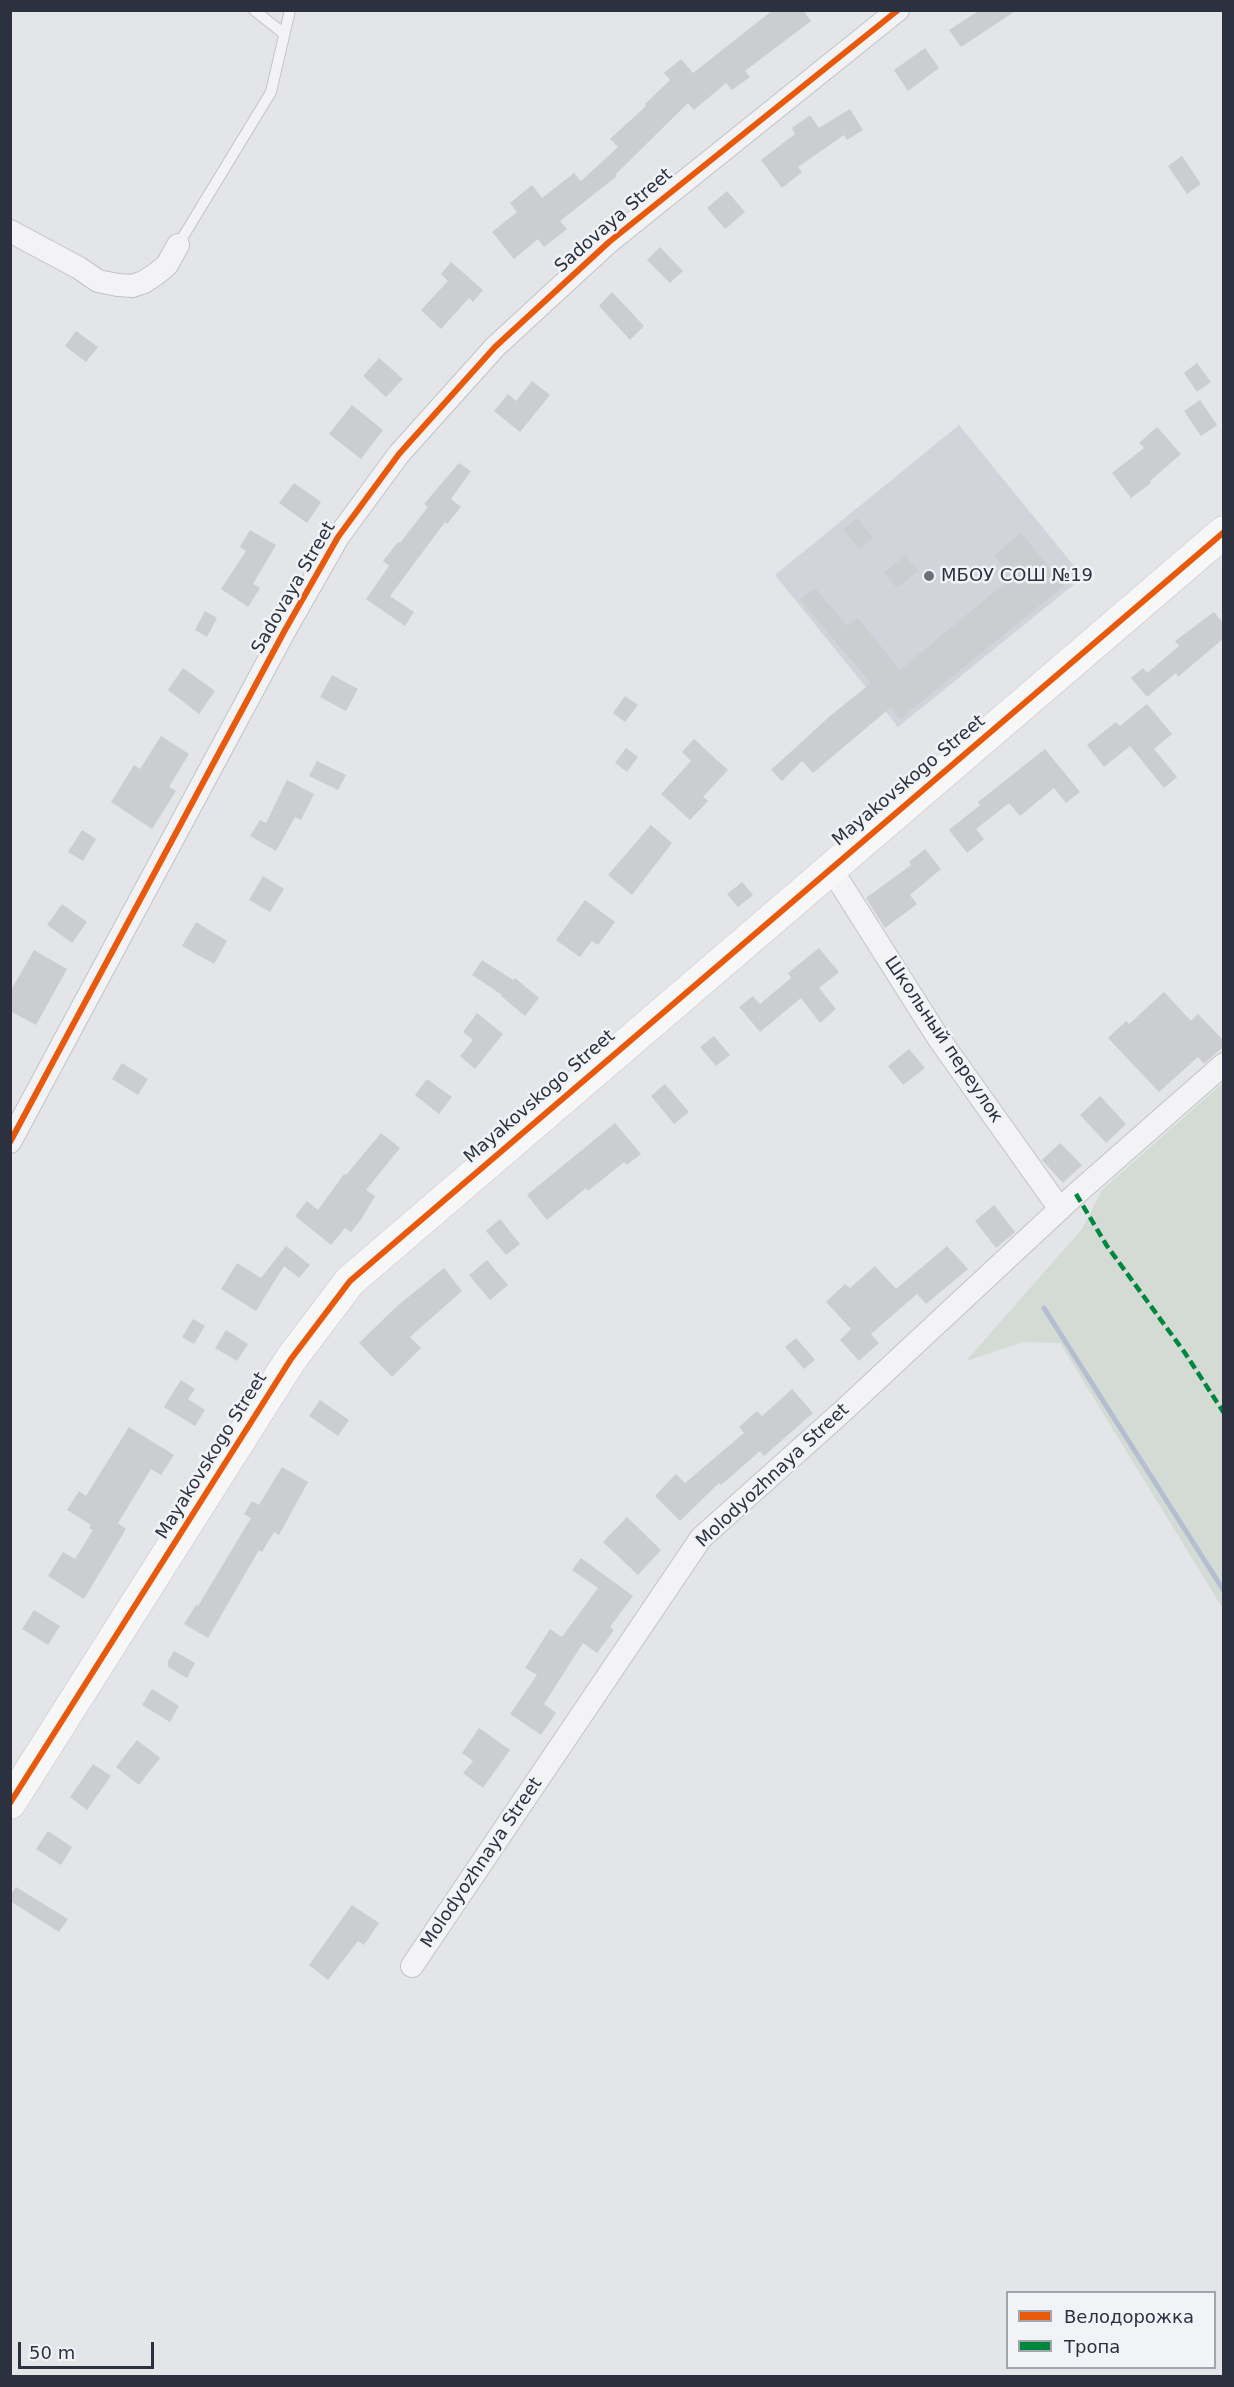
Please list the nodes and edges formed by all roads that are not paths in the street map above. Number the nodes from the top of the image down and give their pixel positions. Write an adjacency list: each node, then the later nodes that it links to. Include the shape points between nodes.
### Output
1 (254, 10): 4 (lane)
2 (290, 10): 4 (lane)
3 (898, 10): 10 (street, Sadovaya Street, via 609,242 495,347 399,454 338,537 285,630)
4 (283, 33): 6 (lane, via 271,92)
5 (10, 231): 6 (street, via 98,281 118,285 132,286 150,278 167,265)
6 (178, 245)
7 (1224, 532): 8 (street, Mayakovskogo Street)
8 (830, 867): 11 (street, Школьный переулок, via 939,1038); 12 (street, Mayakovskogo Street, via 351,1281 291,1359)
9 (1224, 1064): 11 (street, Molodyozhnaya Street)
10 (10, 1142)
11 (1059, 1209): 13 (street, Molodyozhnaya Street, via 701,1538)
12 (10, 1803)
13 (412, 1966)

